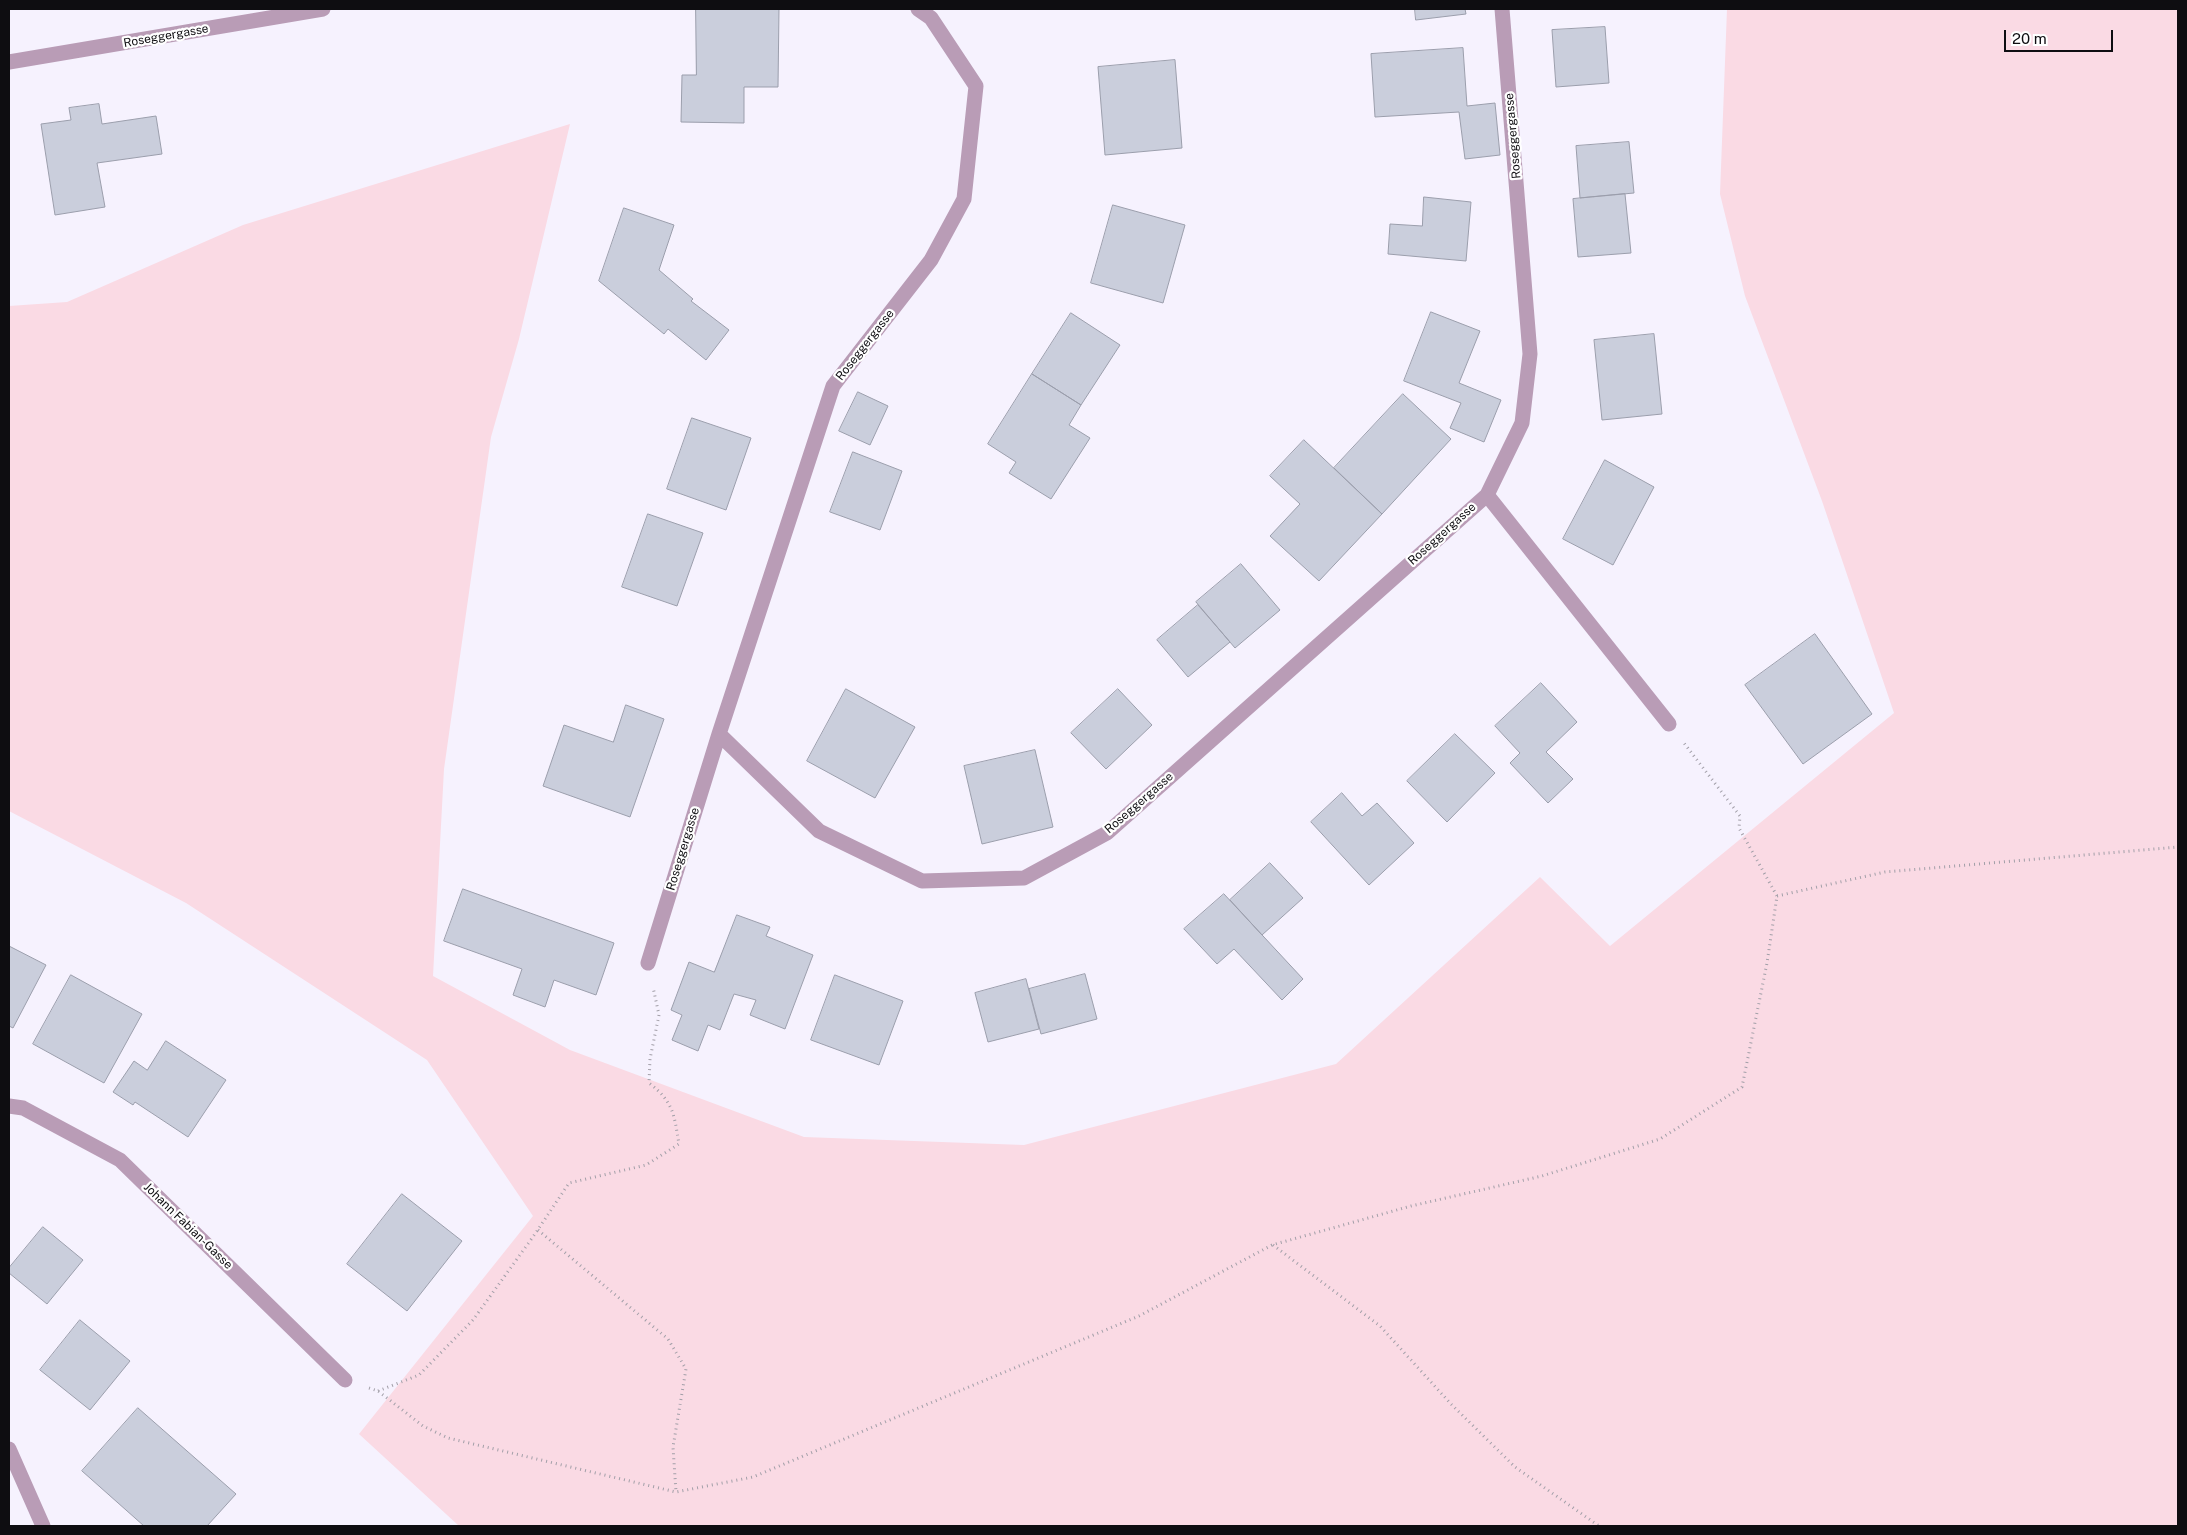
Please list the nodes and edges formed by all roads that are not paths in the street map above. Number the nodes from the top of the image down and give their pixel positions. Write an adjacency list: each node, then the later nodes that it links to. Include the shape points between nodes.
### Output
1 (323, 9): 4 (street, Roseggergasse)
2 (918, 9): 7 (street, Roseggergasse, via 932,18 976,86 964,199 931,260 833,386)
3 (1502, 9): 5 (street, Roseggergasse, via 1530,354 1522,423)
4 (9, 62)
5 (1487, 495): 6 (street, Roseggergasse); 7 (street, Roseggergasse, via 1107,833 1024,878 922,881 819,830)
6 (1669, 724)
7 (719, 734): 8 (street, Roseggergasse)
8 (648, 963)
9 (9, 1106): 10 (street, Johann Fabian-Gasse, via 23,1108 120,1160)
10 (344, 1380)
11 (9, 1449): 12 (street)
12 (43, 1526)

